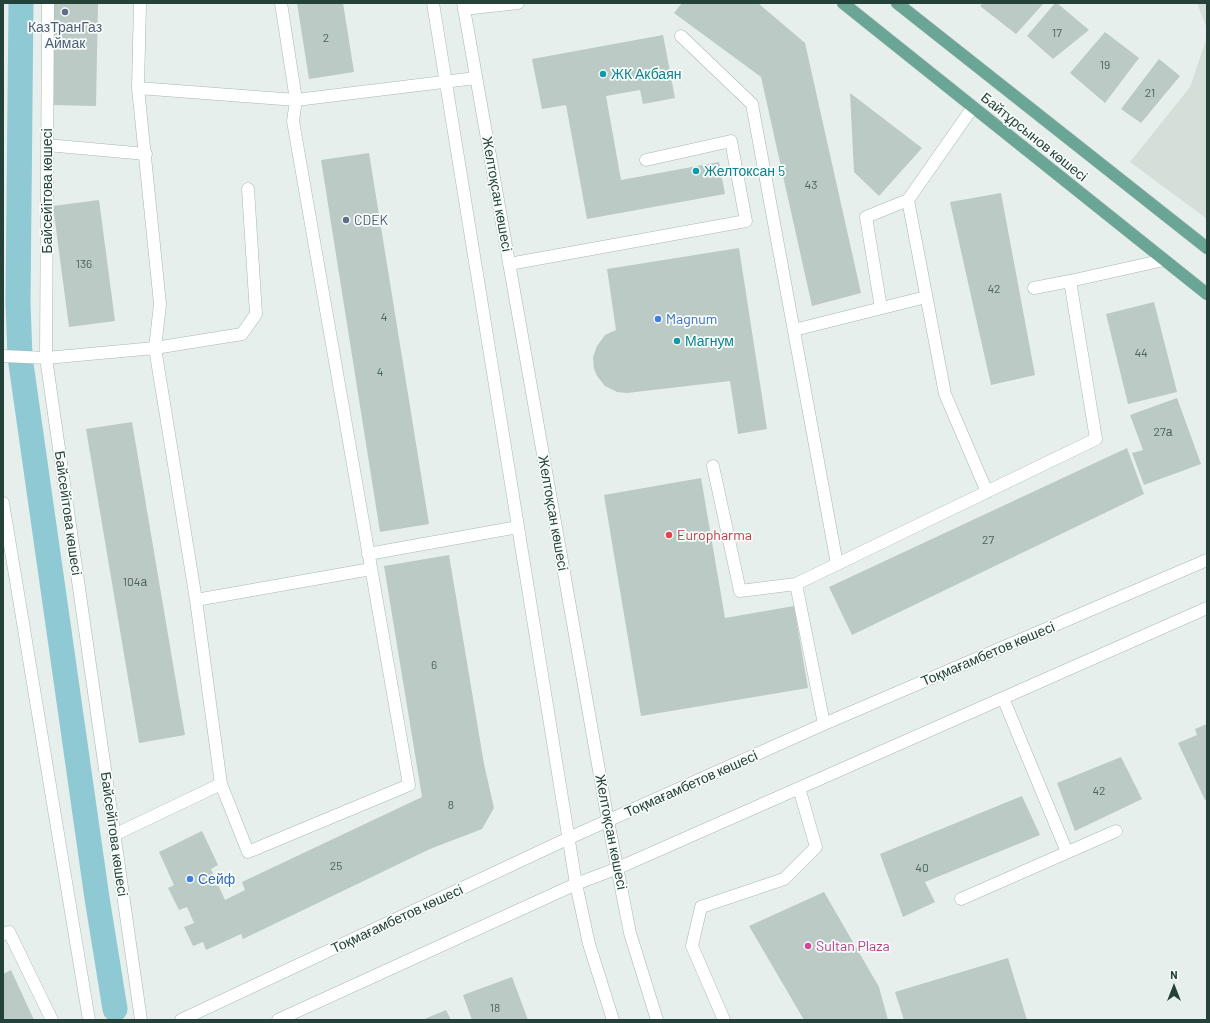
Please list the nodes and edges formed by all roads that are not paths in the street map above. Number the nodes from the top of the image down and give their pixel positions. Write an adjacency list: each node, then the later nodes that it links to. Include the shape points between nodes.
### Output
1 (48, 3): 15 (street, Байсейітова көшесі)
2 (140, 3): 12 (street)
3 (281, 3): 13 (street)
4 (433, 3): 11 (street)
5 (518, 3): 8 (street)
6 (843, 3): 14 (main road, Байтұрсынов көшесі)
7 (897, 3): 20 (main road, Байтұрсынов көшесі)
8 (466, 5): 10 (street, Желтоқсан көшесі)
9 (680, 36): 28 (street, via 752,104)
10 (476, 78): 11 (street); 22 (street, Желтоқсан көшесі)
11 (446, 82): 13 (street); 35 (street)
12 (138, 88): 13 (street); 16 (street)
13 (296, 100): 36 (street, via 293,121)
14 (973, 107): 19 (street); 21 (main road, Байтұрсынов көшесі)
15 (47, 146): 16 (street); 31 (street, Байсейітова көшесі)
16 (146, 154): 29 (street, via 160,304)
17 (646, 160): 22 (street, via 731,141 746,221)
18 (248, 189): 29 (street, via 256,314 242,334)
19 (908, 200): 26 (street); 27 (street, via 866,217)
20 (1207, 248)
21 (1164, 260): 23 (street); 25 (main road, Байтұрсынов көшесі)
22 (509, 264): 47 (street, Желтоқсан көшесі)
23 (1070, 281): 24 (street); 33 (street, via 1096,439)
24 (1034, 288)
25 (1207, 294)
26 (926, 297): 27 (street); 33 (street, via 945,394)
27 (881, 308): 28 (street)
28 (794, 330): 38 (street)
29 (155, 348): 31 (street); 41 (street)
30 (3, 356): 31 (street)
31 (46, 358): 49 (street, Байсейітова көшесі)
32 (713, 466): 40 (street, via 740,591)
33 (987, 492): 38 (street)
34 (3, 504): 57 (street)
35 (518, 527): 36 (street); 50 (street)
36 (368, 554): 39 (street)
37 (1207, 560): 44 (street, Тоқмағамбетов көшесі)
38 (837, 564): 40 (street)
39 (371, 569): 41 (street); 45 (street, via 408,785 248,852)
40 (796, 584): 44 (street)
41 (196, 600): 45 (street)
42 (1207, 608): 43 (street)
43 (1003, 698): 46 (street); 51 (street)
44 (824, 724): 47 (street, Тоқмағамбетов көшесі)
45 (221, 784): 49 (street)
46 (799, 788): 52 (street); 63 (street, via 816,847 784,879 701,907 692,946)
47 (608, 821): 50 (street, Тоқмағамбетов көшесі); 52 (street, Желтоқсан көшесі)
48 (1116, 831): 51 (street)
49 (114, 835): 58 (street, Байсейітова көшесі)
50 (569, 838): 53 (street); 59 (street, Тоқмағамбетов көшесі)
51 (1067, 852): 54 (street)
52 (618, 868): 53 (street); 62 (street, Желтоқсан көшесі, via 630,933)
53 (576, 884): 60 (street); 61 (street, via 589,944)
54 (961, 899)
55 (3, 934): 56 (street, via 9,932)
56 (52, 1020)
57 (89, 1020)
58 (141, 1020)
59 (181, 1020)
60 (278, 1020)
61 (613, 1020)
62 (657, 1020)
63 (724, 1020)

